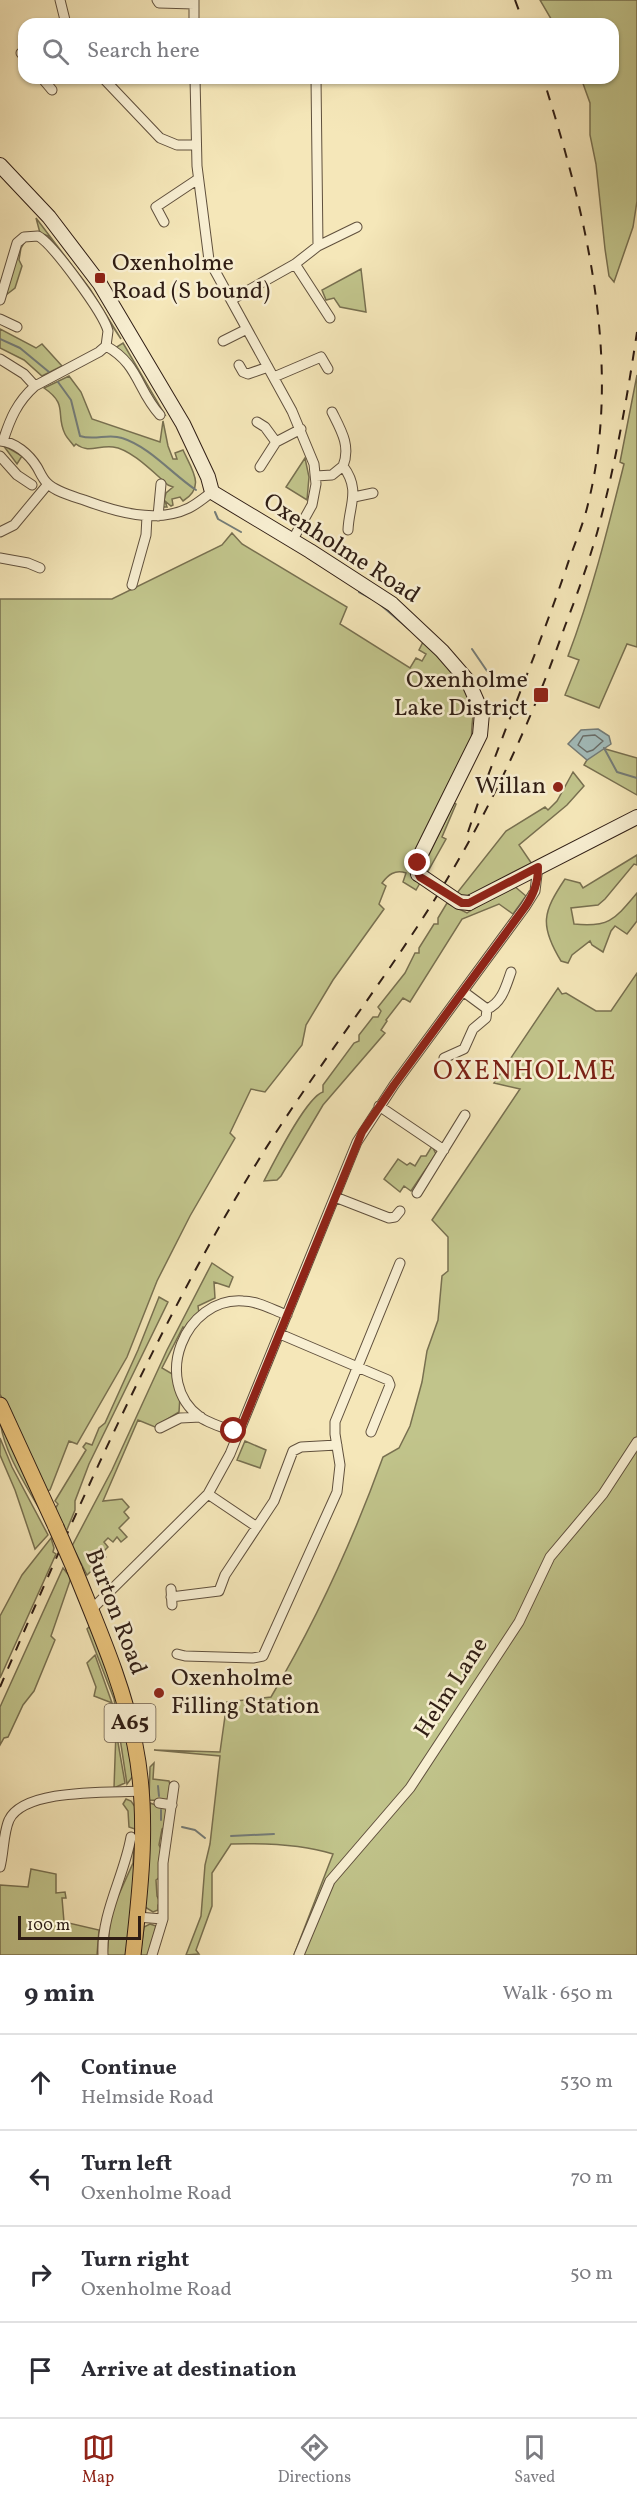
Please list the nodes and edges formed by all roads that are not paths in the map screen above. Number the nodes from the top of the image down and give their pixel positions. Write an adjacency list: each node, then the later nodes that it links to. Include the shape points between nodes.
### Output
1 (60, 0): 4 (street)
2 (157, 0): 3 (street)
3 (194, 2): 5 (street)
4 (64, 18)
5 (194, 18)
6 (47, 84): 10 (street)
7 (109, 84): 11 (street, via 160,138 177,145)
8 (195, 84): 11 (street)
9 (316, 84): 16 (street)
10 (52, 90)
11 (196, 145): 13 (street)
12 (0, 165): 47 (main road, via 49,217 100,284 183,424)
13 (198, 179): 14 (street, via 156,207); 19 (street, via 209,260)
14 (164, 222)
15 (357, 227): 16 (street)
16 (318, 246): 17 (street)
17 (295, 264): 19 (street); 20 (street)
18 (0, 300): 25 (street, via 17,243 24,237 41,237 107,326)
19 (231, 300): 23 (street)
20 (330, 318)
21 (0, 319): 22 (street)
22 (17, 327)
23 (247, 329): 24 (street); 28 (street)
24 (223, 341)
25 (106, 346): 31 (street); 33 (street, via 128,363 147,400)
26 (0, 358): 31 (street)
27 (239, 365): 28 (street, via 248,374)
28 (268, 367): 30 (street)
29 (328, 369): 30 (street, via 321,357)
30 (274, 377): 35 (street)
31 (35, 386): 36 (street, via 14,410)
32 (332, 412): 40 (street, via 345,440)
33 (160, 415)
34 (257, 422): 37 (street)
35 (300, 429): 37 (street); 43 (street)
36 (1, 441): 39 (street)
37 (276, 442): 41 (street)
38 (0, 456): 42 (street)
39 (28, 456): 42 (street); 44 (street)
40 (343, 466): 43 (street, via 332,475); 49 (street)
41 (260, 467)
42 (14, 472): 46 (street)
43 (316, 476): 54 (street, via 312,505)
44 (48, 484): 50 (street, via 96,504); 53 (street, via 14,525)
45 (161, 484): 51 (street)
46 (32, 485)
47 (212, 492): 51 (street, via 188,508); 54 (main road, Oxenholme Road)
48 (373, 493): 49 (street)
49 (354, 497): 52 (street)
50 (147, 516): 51 (street); 57 (street, via 146,535)
51 (158, 516)
52 (348, 530)
53 (0, 532)
54 (292, 541): 59 (main road, Oxenholme Road, bridge, via 403,614 462,672 478,700 483,719 480,735 419,858 418,874 459,902 469,903)
55 (0, 558): 56 (street)
56 (40, 568)
57 (132, 585)
58 (637, 816): 59 (main road, Oxenholme Road)
59 (538, 867): 61 (street, via 532,896)
60 (512, 973): 62 (street, via 501,997)
61 (464, 992): 62 (street); 66 (street)
62 (488, 1009): 63 (street)
63 (464, 1049): 64 (street); 65 (street)
64 (444, 1058)
65 (472, 1058)
66 (380, 1106): 68 (street); 70 (street, via 357,1142)
67 (465, 1115): 68 (street)
68 (444, 1150): 69 (street)
69 (417, 1192)
70 (335, 1197): 71 (street, via 390,1218); 73 (street)
71 (400, 1211)
72 (400, 1263): 75 (street, via 400,1276)
73 (287, 1316): 74 (street); 76 (street, via 243,1300 221,1304 202,1314 184,1335 177,1358 179,1383)
74 (280, 1334): 75 (street); 82 (street)
75 (358, 1367): 81 (street, via 390,1382); 84 (street, via 335,1422)
76 (188, 1403): 78 (street); 79 (street)
77 (0, 1405): 88 (main road, Burton Road / A65, bridge)
78 (201, 1417): 79 (street); 82 (street)
79 (180, 1418): 80 (street)
80 (160, 1428)
81 (371, 1432)
82 (239, 1433): 85 (street)
83 (637, 1442): 101 (street, Helm Lane, via 603,1494 550,1557 519,1622 410,1788 330,1881)
84 (337, 1445): 86 (street, via 293,1451 274,1501); 89 (street, via 337,1492 262,1656)
85 (208, 1494): 86 (street); 88 (street)
86 (257, 1527): 87 (street, via 225,1575 219,1591)
87 (171, 1597)
88 (91, 1610): 91 (main road, Burton Road / A65, via 124,1697)
89 (177, 1654)
90 (174, 1786): 93 (street)
91 (142, 1791): 95 (street, via 50,1797 24,1804 9,1819); 96 (main road, Burton Road / A65)
92 (159, 1803): 93 (street)
93 (172, 1805): 97 (street, via 163,1863)
94 (131, 1837): 98 (street, via 108,1912)
95 (0, 1867)
96 (137, 1917): 97 (street); 99 (main road, Burton Road / A65)
97 (163, 1919): 100 (street)
98 (103, 1955)
99 (133, 1955)
100 (152, 1955)
101 (299, 1955)

